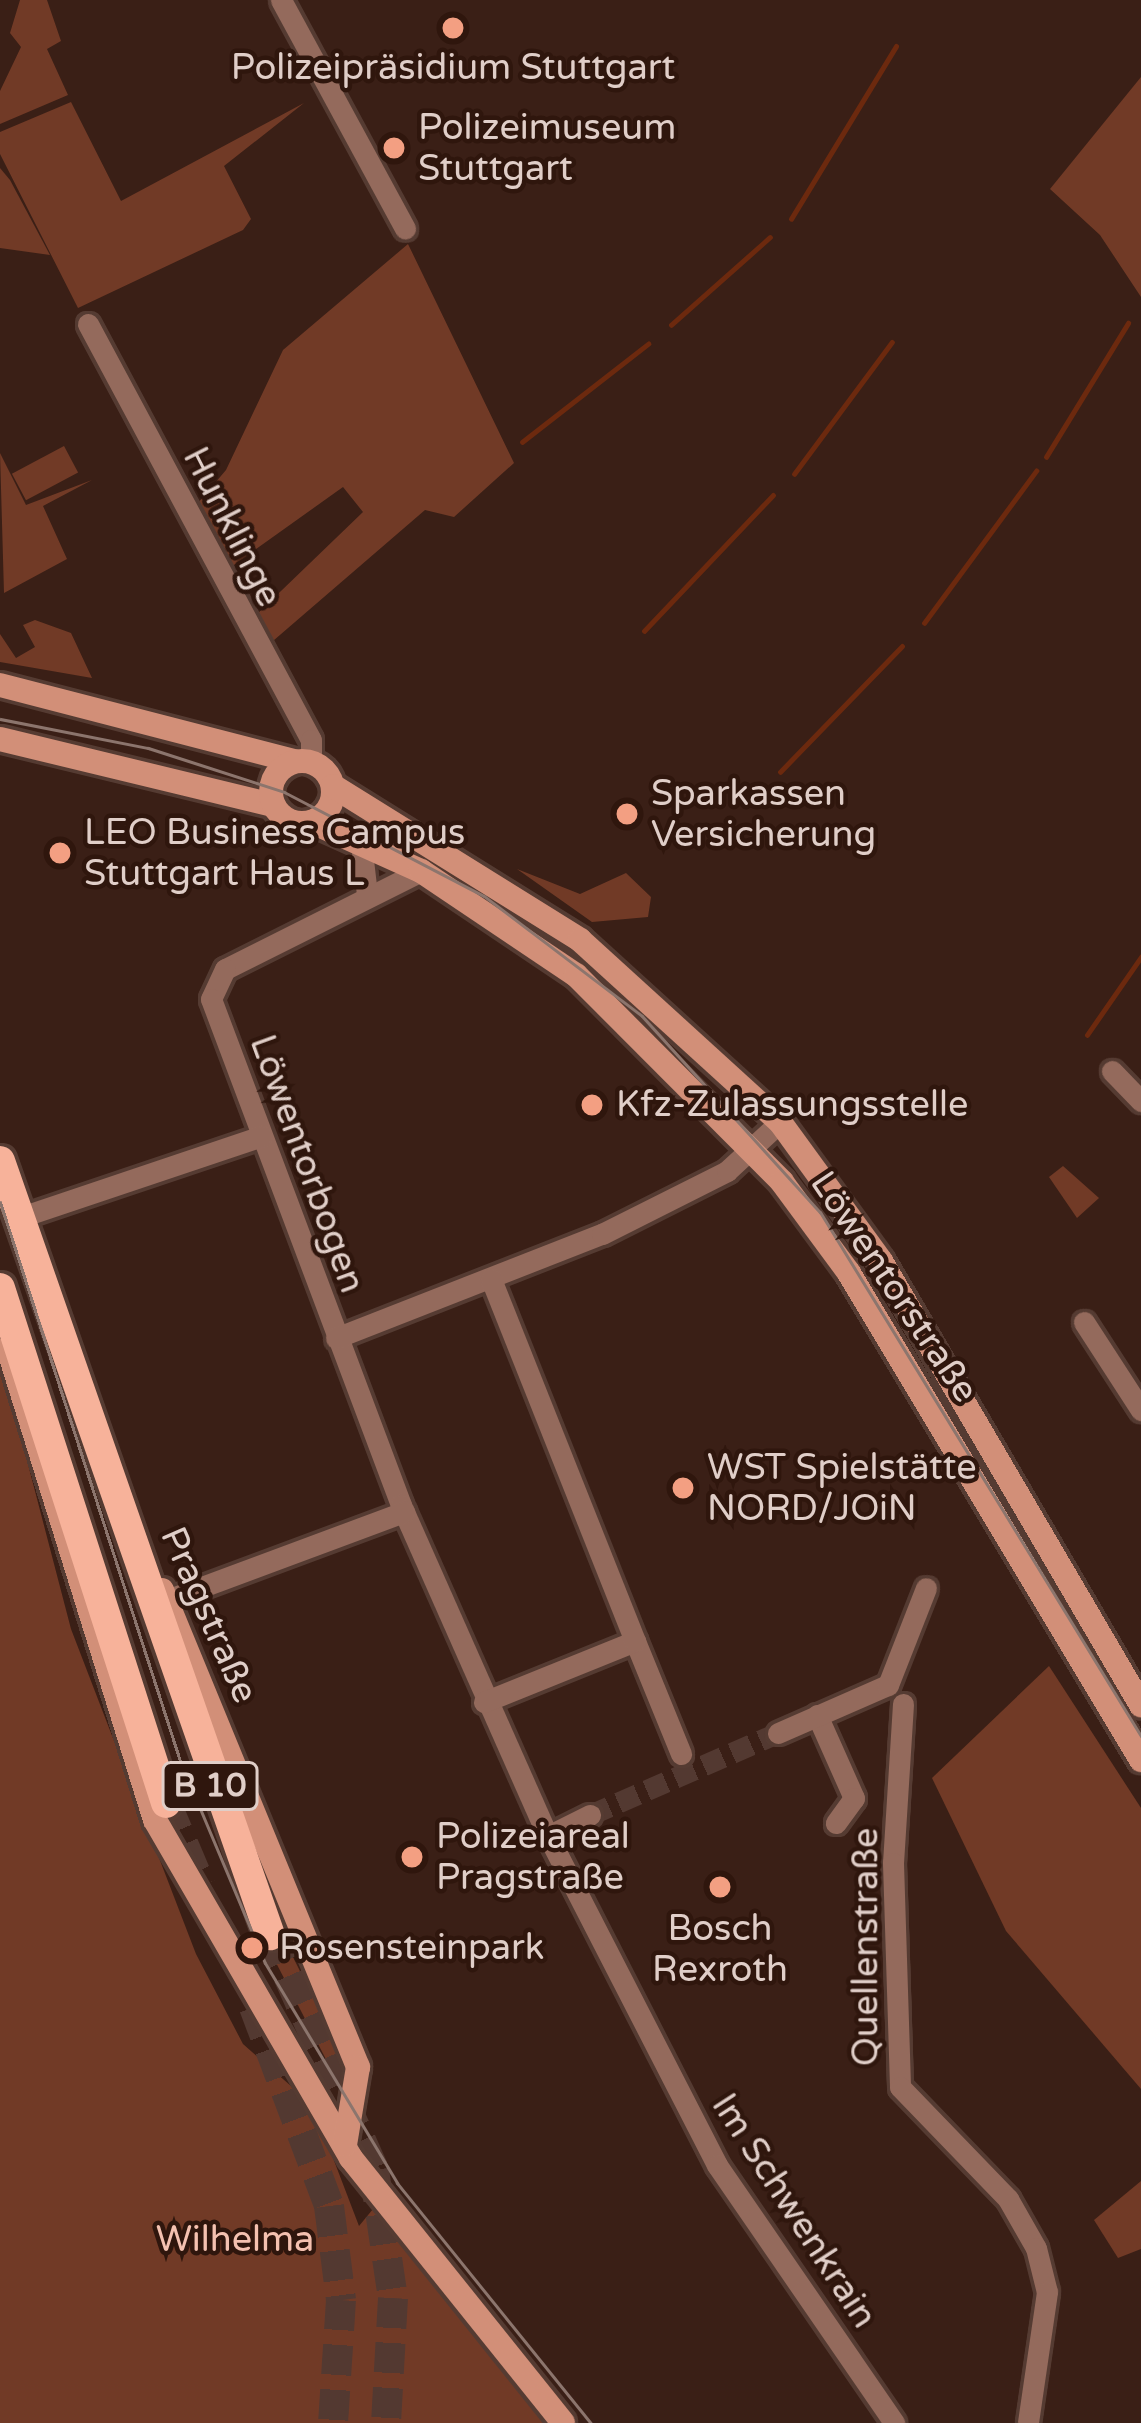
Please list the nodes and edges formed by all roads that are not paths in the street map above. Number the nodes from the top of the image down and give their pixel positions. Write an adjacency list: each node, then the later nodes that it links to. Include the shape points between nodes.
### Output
1 (281, 0): 2 (street)
2 (405, 228)
3 (88, 323): 6 (street, Hunklinge, via 311,740)
4 (0, 685): 6 (main road)
5 (7, 745): 8 (main road, Löwentorstraße)
6 (303, 761): 7 (main road, Löwentorstraße); 8 (main road, via 273,779)
7 (333, 786): 9 (main road); 15 (main road, Löwentorstraße, via 580,940)
8 (273, 805): 9 (main road, Löwentorstraße)
9 (312, 822): 10 (main road, Löwentorstraße)
10 (361, 843): 11 (main road, Löwentorstraße); 12 (street)
11 (421, 872): 12 (street, Löwentorbogen); 17 (main road, Löwentorstraße, via 576,975)
12 (367, 894): 16 (street, Löwentorbogen, via 214,982)
13 (1112, 1071): 14 (street)
14 (1141, 1101)
15 (780, 1122): 17 (street, Löwentorbogen); 33 (main road, Löwentorstraße, via 881,1261)
16 (262, 1136): 19 (street); 24 (street, Löwentorbogen)
17 (750, 1151): 20 (street, Löwentorbogen); 37 (main road, Löwentorstraße, via 849,1273)
18 (0, 1161): 19 (main road, Pragstraße / B 10)
19 (18, 1218): 26 (main road, Pragstraße / B 10)
20 (491, 1279): 24 (street, Löwentorbogen); 30 (street)
21 (0, 1288): 38 (main road, B 10)
22 (0, 1310): 43 (main road, via 24,1427 148,1806)
23 (1084, 1322): 25 (street)
24 (336, 1338): 27 (street)
25 (1141, 1410)
26 (110, 1495): 29 (main road, Pragstraße); 42 (main road, B 10)
27 (404, 1513): 29 (street); 31 (street)
28 (926, 1588): 34 (street, via 887,1685)
29 (167, 1600): 43 (main road, Pragstraße, via 358,2067 361,2092 340,2126)
30 (635, 1641): 31 (street); 36 (street)
31 (484, 1702): 41 (street, Im Schwenkrain)
32 (903, 1705): 46 (street, Quellenstraße, via 893,1863 900,2087 1008,2199 1036,2248 1047,2292)
33 (1141, 1705)
34 (817, 1715): 35 (street); 40 (street, via 854,1798)
35 (778, 1733)
36 (681, 1754)
37 (1141, 1760)
38 (166, 1803)
39 (590, 1815): 41 (street)
40 (836, 1823)
41 (548, 1836): 45 (street, Im Schwenkrain, via 717,2165)
42 (270, 1935)
43 (351, 2158): 44 (main road)
44 (563, 2423)
45 (894, 2423)
46 (1028, 2423)

